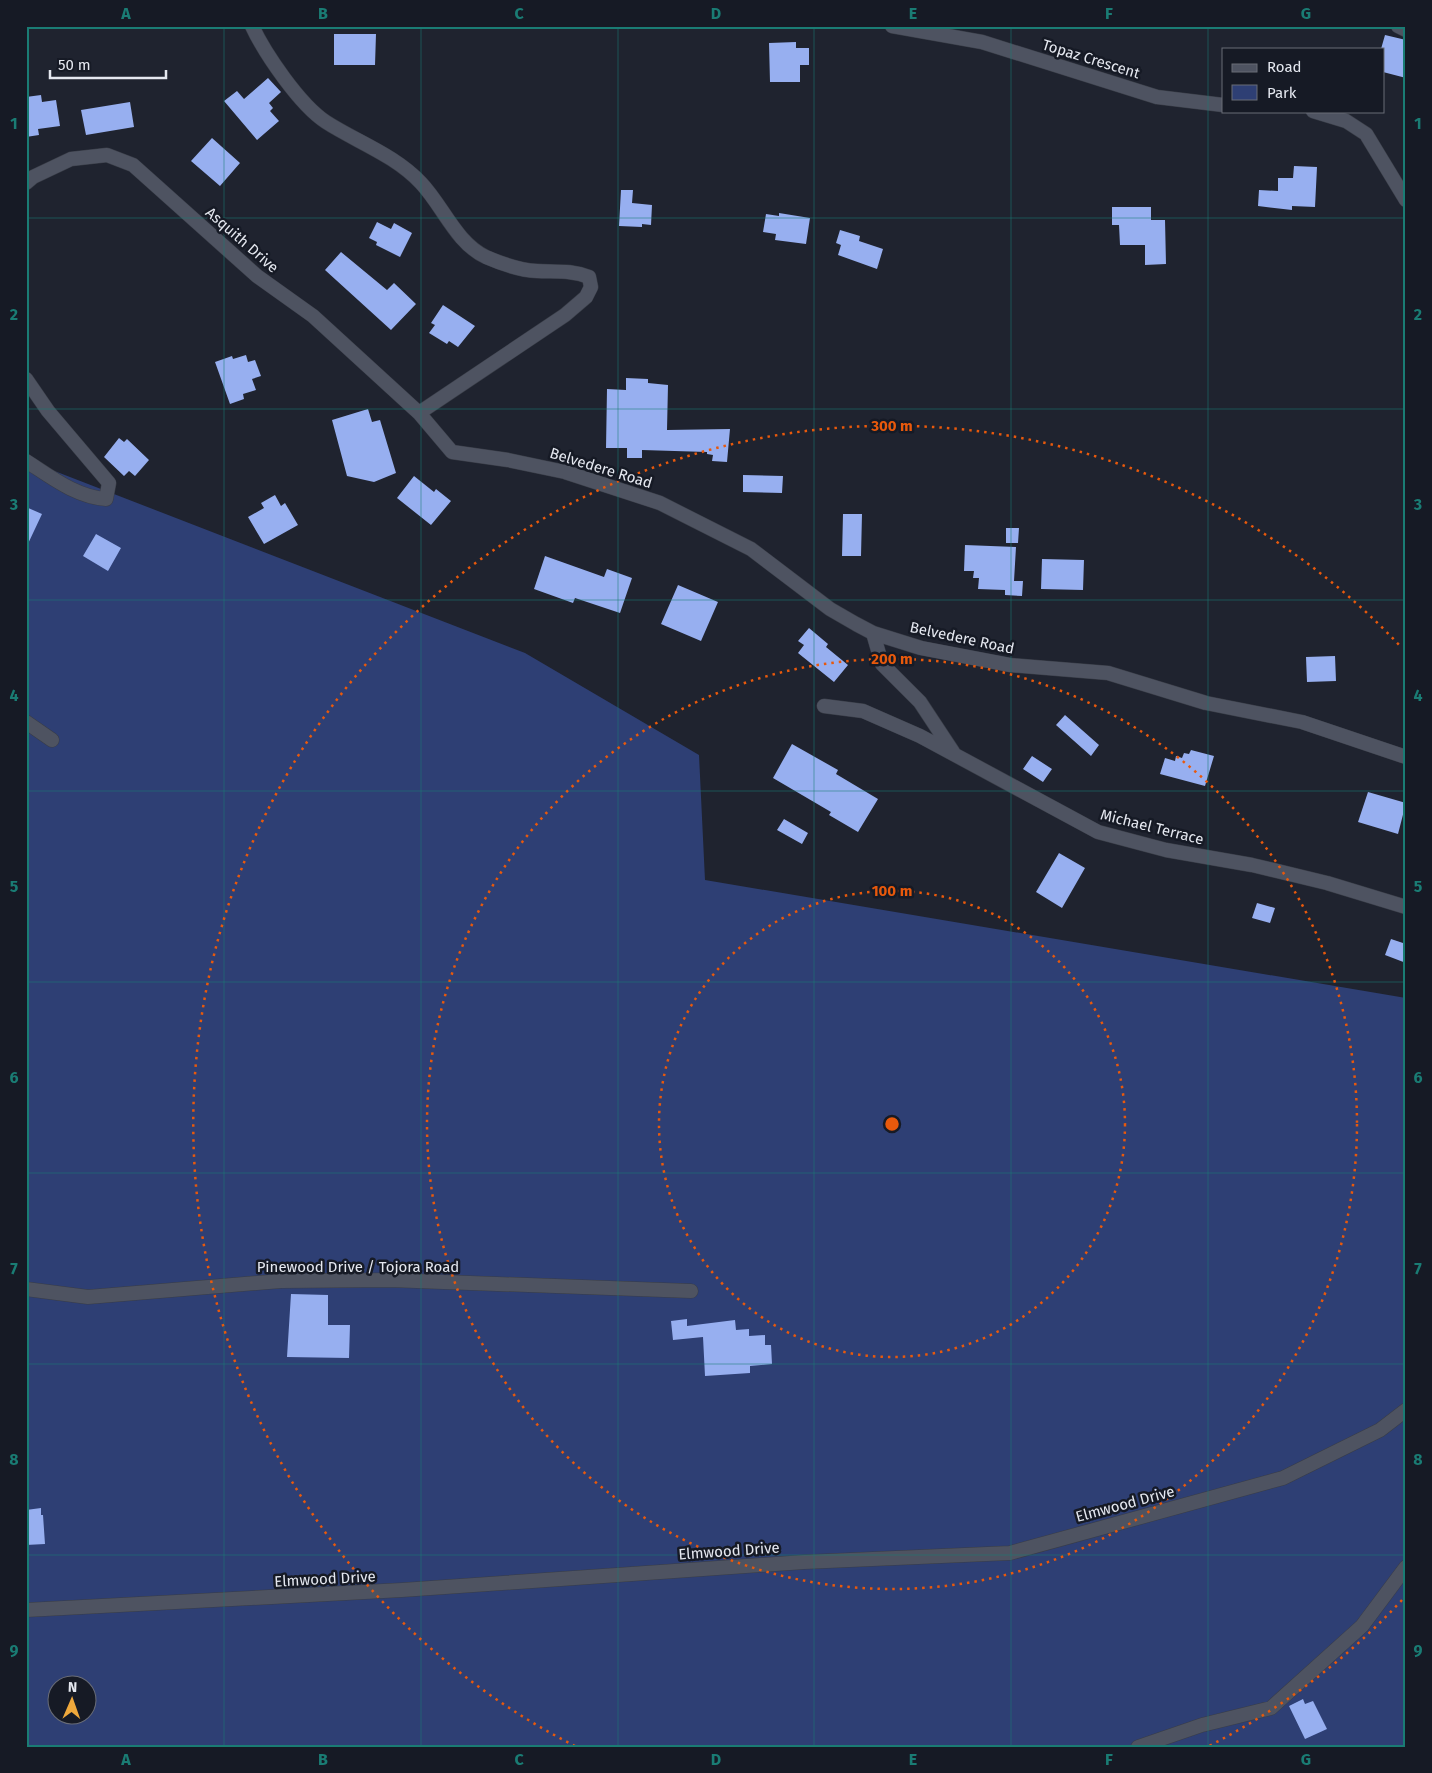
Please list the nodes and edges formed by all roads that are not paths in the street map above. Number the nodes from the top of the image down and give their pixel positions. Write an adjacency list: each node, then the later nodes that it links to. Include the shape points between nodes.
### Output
1 (252, 26): 10 (street, via 275,65 324,120 393,160 421,183 464,240 483,256 506,266 577,272 589,277 591,288 586,296 565,315)
2 (892, 26): 5 (street, Topaz Crescent, via 982,42 1157,97)
3 (1398, 26): 4 (street)
4 (1406, 30)
5 (1222, 105)
6 (1316, 112): 8 (street, via 1346,121 1366,134)
7 (26, 183): 10 (street, Asquith Drive, via 71,159 107,155 133,165 257,276 313,316)
8 (1406, 200)
9 (26, 379): 11 (street, via 48,411 109,482 106,499 91,498 72,490)
10 (419, 413): 12 (street, Belvedere Road, via 452,452 565,472 660,503 752,548 830,609)
11 (26, 461)
12 (873, 633): 16 (street, Belvedere Road, via 921,648 1010,666 1108,672 1206,703 1302,722); 17 (street, via 882,664 920,702 946,745)
13 (824, 706): 17 (street, Michael Terrace, via 863,711 920,736)
14 (26, 722): 15 (street)
15 (52, 740)
16 (1406, 757)
17 (961, 759): 18 (street, Michael Terrace, via 1098,832 1166,850 1252,864)
18 (1406, 908)
19 (26, 1289): 20 (street, Pinewood Drive / Tojora Road, via 88,1297 281,1281 390,1280)
20 (690, 1291)
21 (1406, 1410): 23 (street, Elmwood Drive, via 1380,1430 1284,1478 1010,1553 804,1562 402,1590)
22 (1406, 1567): 24 (street, via 1362,1626 1271,1708 1202,1724)
23 (26, 1610)
24 (1138, 1747)

